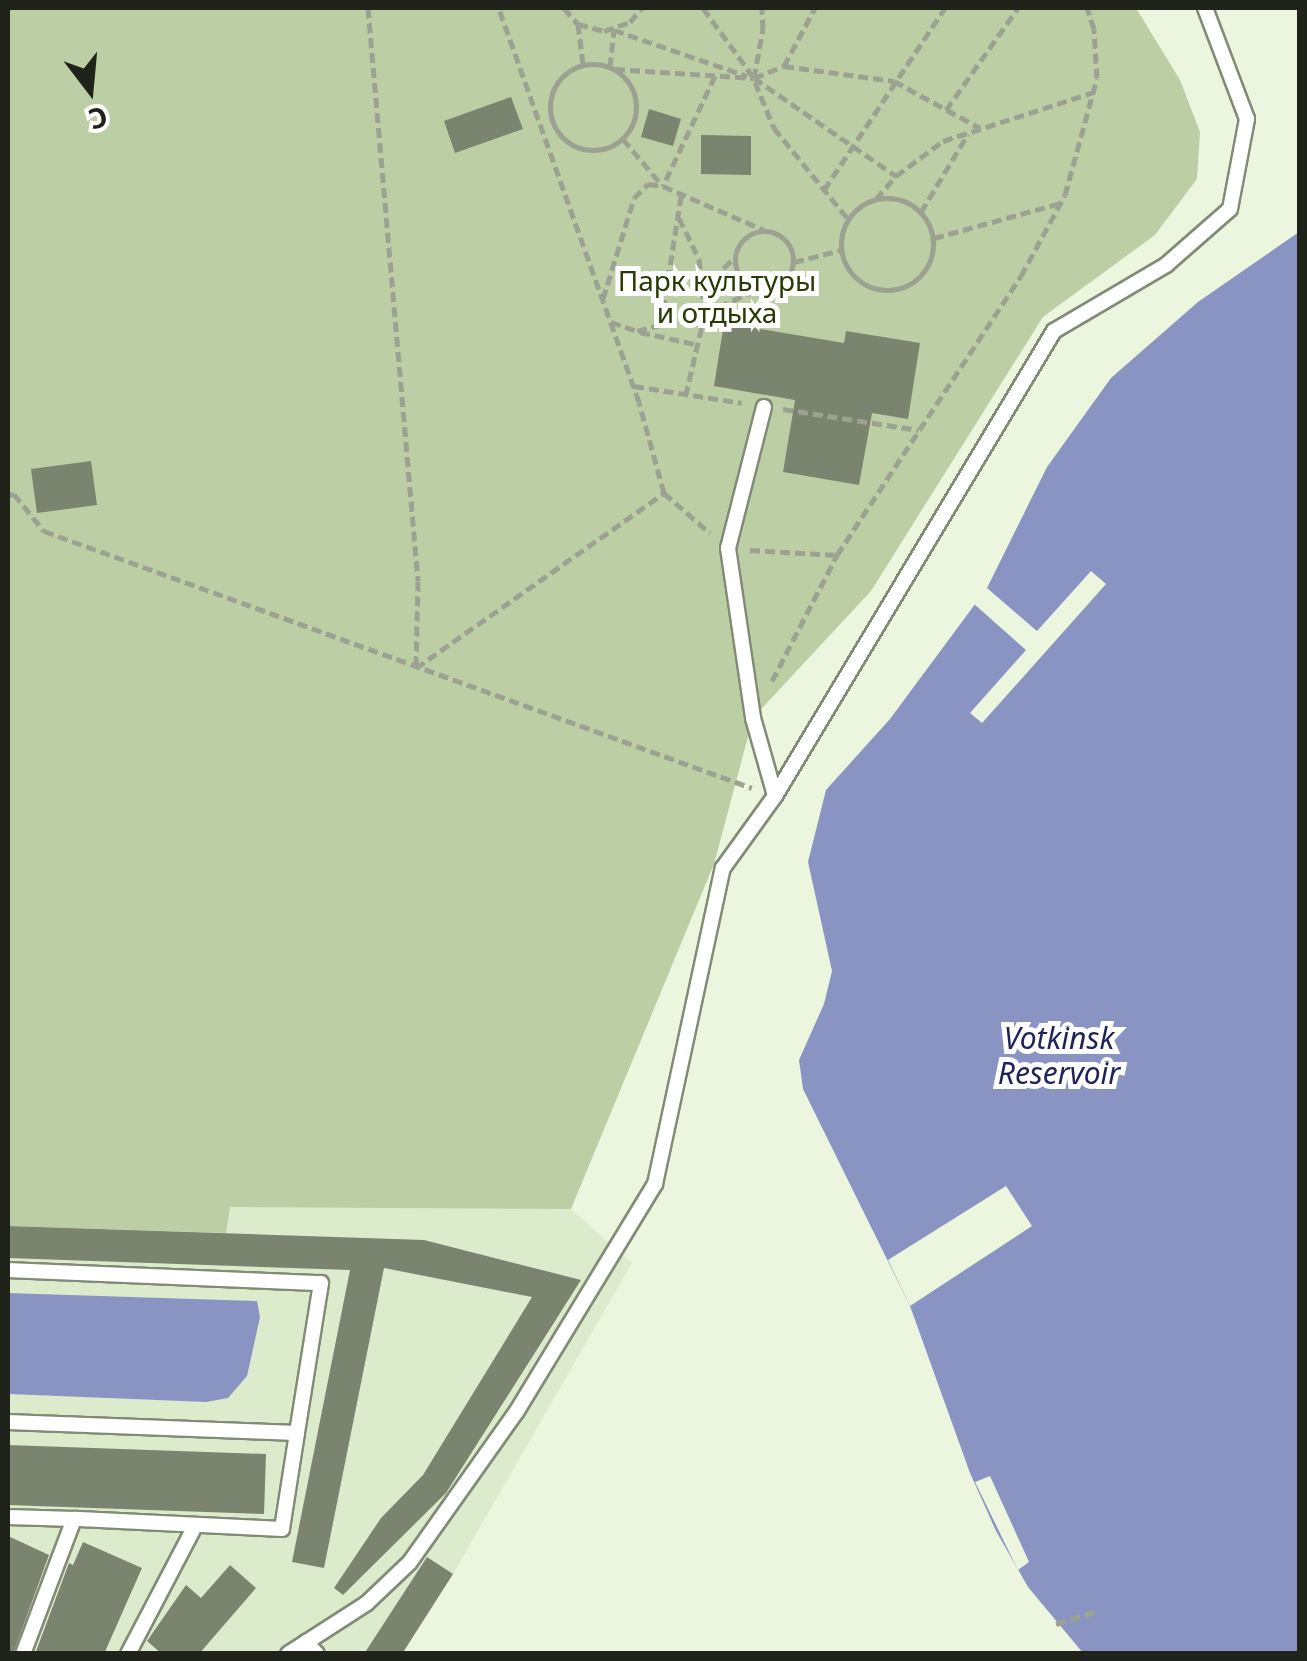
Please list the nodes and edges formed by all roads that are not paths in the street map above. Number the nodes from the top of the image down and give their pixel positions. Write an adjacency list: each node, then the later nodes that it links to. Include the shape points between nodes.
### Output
1 (1205, 8): 3 (lane, via 1247,118 1230,209 1166,265 1054,331)
2 (764, 406): 3 (lane, via 728,548 752,718)
3 (776, 796): 10 (lane, via 723,868 656,1184 517,1410 410,1562 367,1603)
4 (8, 1270): 6 (lane, via 320,1283)
5 (8, 1422): 6 (lane)
6 (297, 1433): 9 (lane, via 282,1529)
7 (8, 1517): 8 (lane)
8 (74, 1520): 9 (lane); 11 (lane)
9 (195, 1526): 12 (lane)
10 (306, 1642): 13 (lane); 14 (lane)
11 (23, 1654)
12 (128, 1654)
13 (288, 1654)
14 (317, 1654)

